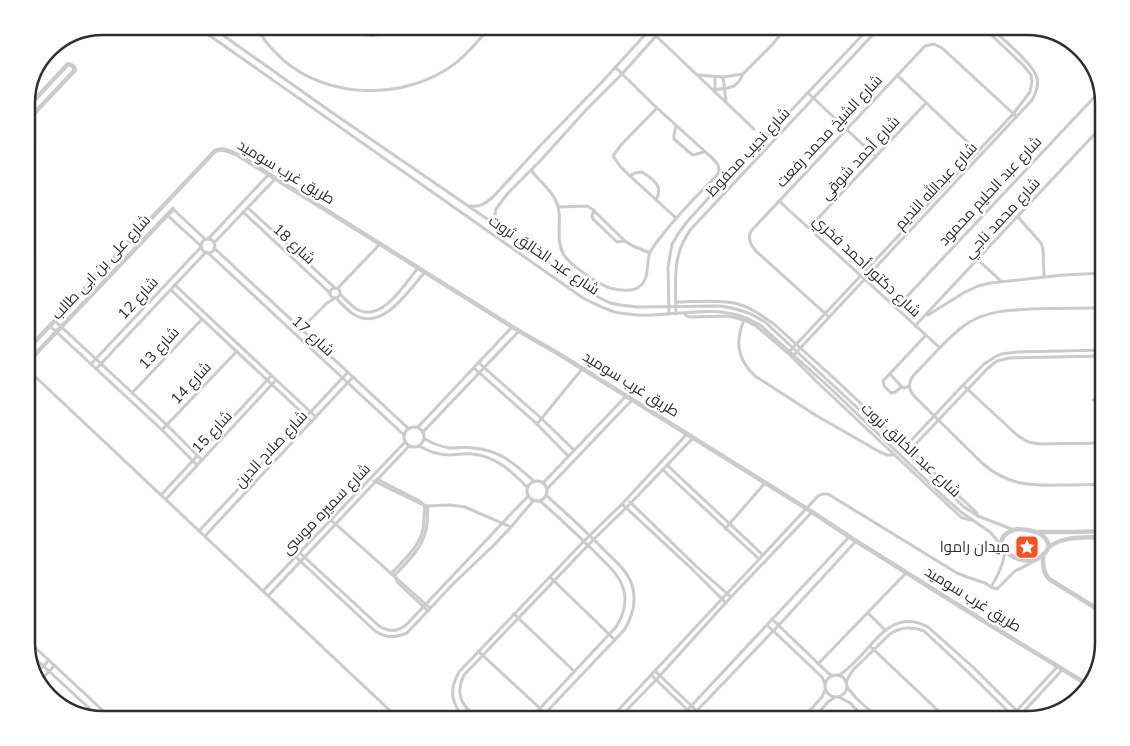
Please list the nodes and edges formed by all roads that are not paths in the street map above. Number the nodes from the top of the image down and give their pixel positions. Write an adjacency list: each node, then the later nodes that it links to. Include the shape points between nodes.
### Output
1 (209, 35): 44 (street, شارع عبد الخالق ثروت)
2 (223, 35): 42 (street, شارع عبد الخالق ثروت)
3 (261, 35): 6 (street, via 274,52 302,73 330,85 370,91 400,88 427,80 461,59)
4 (364, 35): 5 (street)
5 (384, 35)
6 (483, 35)
7 (645, 35): 14 (street)
8 (780, 35): 16 (street)
9 (863, 35): 23 (street, شارع نجيب محفوظ)
10 (874, 35): 25 (street, شارع نجيب محفوظ)
11 (991, 35): 33 (street, شارع عبدالله النديم, via 1031,75 1030,92)
12 (998, 35): 34 (street, شارع عبدالله النديم, via 1031,67 1038,80 1036,94)
13 (656, 36): 15 (street); 17 (street)
14 (616, 67): 15 (street); 27 (street)
15 (622, 74): 30 (street); 31 (street)
16 (743, 74): 20 (street); 22 (street, via 736,85)
17 (697, 75): 19 (street); 21 (street)
18 (897, 75): 29 (street); 33 (street, شارع الشيخ محمد رفعت, via 925,46 939,45); 37 (street, شارع الشيخ محمد رفعت)
19 (715, 76): 20 (street); 21 (street)
20 (723, 77): 22 (street)
21 (714, 89): 22 (street); 28 (street)
22 (725, 89): 28 (street)
23 (808, 93): 25 (street); 88 (street, شارع نجيب محفوظ, via 678,234 670,256)
24 (1094, 97): 90 (street, شارع عبد الحليم محمود)
25 (814, 98): 37 (street); 86 (street, شارع نجيب محفوظ, via 691,229 677,258)
26 (35, 99): 32 (street, via 68,64 72,66 75,70)
27 (582, 102): 31 (street); 49 (street)
28 (726, 102): 36 (street)
29 (926, 103): 40 (street); 43 (street, شارع أحمد شوقي)
30 (657, 108): 35 (street); 47 (street, via 614,155 616,162)
31 (587, 109): 45 (street)
32 (35, 112)
33 (1013, 114): 34 (street, شارع الشيخ محمد رفعت); 40 (street, شارع عبدالله النديم)
34 (1017, 117): 41 (street, شارع عبدالله النديم)
35 (676, 126): 39 (street); 39 (street, via 674,139 690,154)
36 (754, 129)
37 (846, 129): 43 (street); 52 (street, شارع الشيخ محمد رفعت)
38 (1095, 134): 61 (street, شارع محمد ناجي)
39 (704, 151): 62 (street, via 718,164 719,172)
40 (977, 151): 41 (street); 76 (street, شارع عبدالله النديم)
41 (981, 155): 78 (street, شارع عبدالله النديم)
42 (397, 157): 44 (street); 54 (street, شارع عبد الخالق ثروت)
43 (876, 158): 64 (street, شارع أحمد شوقي)
44 (392, 165): 94 (street, شارع عبد الخالق ثروت, via 583,298 615,312)
45 (531, 170): 50 (street); 55 (street)
46 (268, 174): 48 (street, طريق غرب سوميد); 53 (street, طريق غرب سوميد, via 238,155 218,149); 65 (street)
47 (630, 176): 51 (street); 51 (street, via 642,172 658,186 660,191)
48 (275, 179): 56 (street); 67 (street, طريق غرب سوميد)
49 (502, 188): 50 (street); 54 (street, via 486,203)
50 (508, 193): 63 (street, via 496,210)
51 (656, 200): 62 (street)
52 (779, 201): 64 (street, شارع دكتور أحمد فخري); 93 (street, شارع الشيخ محمد رفعت, via 751,231 750,243)
53 (166, 202): 100 (street, شارع على بن ابى طالب)
54 (468, 206): 63 (street, شارع عبد الخالق ثروت)
55 (558, 207): 58 (street, via 587,206); 71 (street, via 564,255 597,282 625,290 638,288 645,280)
56 (248, 208): 59 (street); 81 (street, شارع 18)
57 (173, 209): 60 (street, شارع على بن ابى طالب); 65 (street)
58 (594, 210): 66 (street); 66 (street, via 593,219 609,236 617,242)
59 (243, 212): 68 (street); 83 (street, شارع 18)
60 (167, 215): 69 (street); 103 (street, شارع على بن ابى طالب)
61 (1018, 217): 72 (street, شارع محمد ناجي); 77 (street, via 1044,249)
62 (676, 218): 71 (street)
63 (496, 225): 88 (street, شارع عبد الخالق ثروت, via 585,289 610,303)
64 (810, 228): 76 (street, شارع دكتور أحمد فخري)
65 (207, 239): 68 (street); 69 (street, via 201,242)
66 (625, 241): 71 (street)
67 (380, 244): 73 (street, طريق غرب سوميد); 81 (street)
68 (214, 245): 70 (street, via 213,251); 105 (street, شارع 17)
69 (201, 246): 70 (street); 119 (street, شارع 12)
70 (207, 253): 80 (street, شارع 12); 133 (street, شارع 17)
71 (650, 253)
72 (978, 260): 79 (street); 97 (street, شارع محمد ناجي)
73 (418, 268): 74 (street, طريق غرب سوميد); 84 (street, via 380,310 366,312 357,309)
74 (425, 272): 85 (street, via 397,304 381,316 360,317); 104 (street, طريق غرب سوميد)
75 (1095, 273): 77 (street)
76 (861, 275): 78 (street, شارع دكتور أحمد فخري); 93 (street, شارع عبدالله النديم)
77 (1044, 277): 79 (street)
78 (865, 279): 90 (street, شارع دكتور أحمد فخري); 96 (street, شارع عبدالله النديم)
79 (1002, 281): 97 (street, via 978,286)
80 (175, 286): 82 (street, شارع 12); 131 (street)
81 (336, 288): 83 (street); 84 (street)
82 (171, 290): 98 (street); 122 (street, شارع 12)
83 (330, 294): 85 (street); 87 (street)
84 (340, 294): 85 (street)
85 (335, 298): 87 (street)
86 (676, 302): 89 (street, شارع نجيب محفوظ); 110 (street, via 738,304 776,325)
87 (326, 303): 105 (street)
88 (669, 307): 89 (street, شارع عبد الخالق ثروت); 94 (street, شارع نجيب محفوظ)
89 (676, 307): 95 (street, شارع نجيب محفوظ); 110 (street, شارع عبد الخالق ثروت, via 736,309 765,322)
90 (896, 308): 102 (street, شارع دكتور أحمد فخري)
91 (1095, 308): 111 (street, via 990,313 957,330)
92 (684, 312): 95 (street, شارع عبد الخالق ثروت); 99 (street, via 691,317 729,316); 115 (street, شارع عبد الخالق ثروت, via 720,312 747,318 760,325)
93 (825, 313): 96 (street, شارع الشيخ محمد رفعت); 110 (street, شارع عبدالله النديم)
94 (669, 314): 95 (street, شارع عبد الخالق ثروت)
95 (676, 314)
96 (829, 317): 112 (street, شارع عبدالله النديم)
97 (923, 318): 102 (street, شارع محمد ناجي)
98 (202, 319): 114 (street); 142 (street, شارع 13)
99 (744, 320): 115 (street); 173 (street, via 739,350 741,359 754,376 864,443 887,455)
100 (55, 321): 101 (street, شارع على بن ابى طالب); 103 (street)
101 (50, 326): 107 (street); 109 (street, شارع على بن ابى طالب)
102 (915, 326): 108 (street, شارع دكتور أحمد فخري)
103 (61, 327): 107 (street, شارع على بن ابى طالب); 119 (street)
104 (512, 327): 106 (street, طريق غرب سوميد); 120 (street)
105 (301, 329): 127 (street, شارع 17)
106 (519, 331): 123 (street); 126 (street, طريق غرب سوميد)
107 (57, 332): 116 (street, شارع على بن ابى طالب); 121 (street)
108 (926, 336): 111 (street, شارع دكتور أحمد فخري); 129 (street)
109 (35, 342)
110 (795, 346): 112 (street, شارع عبد الخالق ثروت); 115 (street, شارع عبدالله النديم)
111 (940, 348): 139 (street, via 913,376)
112 (799, 350): 117 (street, شارع عبدالله النديم); 169 (street, شارع عبد الخالق ثروت)
113 (1095, 350): 138 (street, via 1001,354 989,360)
114 (236, 351): 134 (street); 155 (street, شارع 14)
115 (789, 352): 117 (street, شارع عبد الخالق ثروت)
116 (35, 355)
117 (793, 356): 173 (street, شارع عبد الخالق ثروت)
118 (1095, 356): 141 (street, via 1002,359 992,364)
119 (96, 359): 121 (street, شارع 12); 122 (street)
120 (478, 363): 123 (street); 124 (street)
121 (91, 364): 125 (street)
122 (101, 364): 125 (street, شارع 12); 142 (street)
123 (484, 367): 128 (street); 144 (street)
124 (474, 368): 128 (street); 156 (street)
125 (96, 369): 158 (street)
126 (582, 369): 143 (street, طريق غرب سوميد); 151 (street)
127 (348, 372): 132 (street, شارع 17); 133 (street, شارع صلاح الدين)
128 (479, 372): 146 (street); 159 (street)
129 (890, 374): 140 (street); 140 (street, via 883,381 884,386 891,393)
130 (35, 376): 192 (street)
131 (271, 376): 134 (street, شارع 15); 135 (street)
132 (353, 377): 136 (street, شارع صلاح الدين); 157 (street, شارع 17)
133 (342, 378): 136 (street, شارع 17); 147 (street, شارع صلاح الدين)
134 (267, 380): 137 (street); 174 (street, شارع 15)
135 (276, 380): 137 (street, شارع 15); 147 (street)
136 (348, 383): 150 (street, شارع صلاح الدين); 161 (street, شارع 17)
137 (272, 384): 148 (street); 178 (street, شارع 15)
138 (963, 385): 141 (street); 149 (street)
139 (909, 386): 140 (street); 149 (street, via 910,392)
140 (902, 387)
141 (967, 389): 152 (street); 165 (street, via 1017,436 1028,442)
142 (132, 393): 155 (street)
143 (626, 396): 145 (street, طريق غرب سوميد); 170 (street)
144 (518, 398): 146 (street); 151 (street)
145 (632, 400): 160 (street, طريق غرب سوميد); 190 (street)
146 (514, 403): 154 (street)
147 (310, 412): 148 (street, شارع صلاح الدين); 150 (street)
148 (306, 416): 153 (street); 168 (street, شارع صلاح الدين)
149 (934, 416): 152 (street); 169 (street)
150 (316, 417): 153 (street, شارع صلاح الدين)
151 (542, 419): 154 (street); 170 (street)
152 (938, 420): 171 (street); 187 (street, via 990,470 1012,482 1037,486)
153 (312, 422): 172 (street, شارع صلاح الدين)
154 (537, 424): 175 (street)
155 (167, 425): 158 (street, شارع 14); 174 (street)
156 (418, 428): 157 (street); 159 (street)
157 (408, 429): 161 (street)
158 (162, 430): 177 (street)
159 (423, 432): 163 (street)
160 (687, 434): 162 (street, طريق غرب سوميد); 197 (street)
161 (404, 435): 164 (street)
162 (693, 437): 180 (street); 185 (street, طريق غرب سوميد)
163 (424, 439): 167 (street); 184 (street, via 449,448 492,452 510,460)
164 (405, 442): 166 (street); 182 (street, شارع سميره موسى)
165 (1095, 443)
166 (409, 446): 167 (street); 183 (street, شارع سميره موسى)
167 (419, 446): 189 (street, via 442,454 474,454 491,458 506,466)
168 (277, 448): 172 (street); 214 (street, شارع صلاح الدين)
169 (904, 448): 171 (street, شارع عبد الخالق ثروت); 173 (street)
170 (574, 450): 175 (street)
171 (908, 452): 176 (street); 213 (street, شارع عبد الخالق ثروت, via 964,508)
172 (283, 453): 218 (street, شارع صلاح الدين)
173 (896, 455): 176 (street, شارع عبد الخالق ثروت)
174 (197, 456): 177 (street, شارع 15); 178 (street)
175 (568, 456): 186 (street)
176 (901, 459): 228 (street, شارع عبد الخالق ثروت, via 960,512 990,532)
177 (193, 460): 179 (street); 192 (street, شارع 15)
178 (202, 460): 179 (street, شارع 15)
179 (197, 465): 196 (street, شارع 15)
180 (667, 465): 181 (street); 188 (street)
181 (663, 470): 191 (street); 200 (street)
182 (371, 478): 183 (street); 207 (street, شارع سميره موسى)
183 (377, 481): 203 (street); 210 (street, شارع سميره موسى)
184 (534, 482): 186 (street); 189 (street)
185 (766, 483): 205 (street, طريق غرب سوميد); 209 (street)
186 (543, 484): 190 (street)
187 (1095, 484)
188 (690, 486): 191 (street); 195 (street)
189 (527, 487): 193 (street)
190 (547, 489): 194 (street)
191 (686, 491): 201 (street)
192 (161, 495): 196 (street)
193 (528, 496): 198 (street); 208 (street)
194 (546, 496): 199 (street); 217 (street)
195 (704, 498): 201 (street); 209 (street)
196 (166, 499): 214 (street)
197 (626, 499): 200 (street); 202 (street)
198 (533, 501): 199 (street); 211 (street)
199 (540, 501): 224 (street)
200 (631, 503): 204 (street); 247 (street)
201 (699, 503): 212 (street)
202 (622, 504): 204 (street); 217 (street)
203 (426, 506): 208 (street, via 459,506); 240 (street, via 418,543)
204 (626, 508): 222 (street); 250 (street)
205 (807, 509): 206 (street, طريق غرب سوميد); 230 (street); 245 (street, via 819,495 826,494 957,573)
206 (812, 512): 220 (street, طريق غرب سوميد); 249 (street)
207 (331, 520): 210 (street); 229 (street, شارع سميره موسى)
208 (502, 523): 211 (street); 252 (street)
209 (729, 523): 212 (street); 219 (street)
210 (336, 524): 233 (street, شارع سميره موسى); 240 (street)
211 (511, 527): 254 (street)
212 (725, 528): 223 (street)
213 (1015, 530): 216 (street); 228 (street, via 1004,535 1001,540)
214 (199, 531): 218 (street)
215 (1095, 531): 216 (street)
216 (1036, 532): 227 (street, via 1044,536)
217 (590, 535): 222 (street); 224 (street)
218 (205, 536): 246 (street)
219 (743, 536): 223 (street); 230 (street)
220 (849, 537): 225 (street, طريق غرب سوميد); 258 (street)
221 (1095, 537): 227 (street, via 1070,538)
222 (594, 539): 226 (street); 237 (street)
223 (739, 540): 234 (street)
224 (584, 541): 226 (street); 241 (street)
225 (856, 541): 239 (street, طريق غرب سوميد); 260 (street)
226 (588, 545): 238 (street); 243 (street)
227 (1049, 547): 231 (street)
228 (1004, 548): 235 (street, via 1020,559); 245 (street, via 1000,571)
229 (300, 552): 232 (street, شارع سميره موسى); 233 (street)
230 (763, 555): 234 (street)
231 (1043, 556): 235 (street); 253 (street, via 1044,571 1049,579)
232 (296, 557): 236 (street); 246 (street, شارع سميره موسى)
233 (305, 557): 236 (street, شارع سميره موسى); 252 (street, via 385,629 391,631 404,627)
234 (759, 559): 247 (street)
235 (1038, 559): 245 (street, via 1015,571 998,588)
236 (301, 562): 248 (street, شارع سميره موسى); 254 (street, via 382,635 391,637 407,633)
237 (616, 562): 238 (street); 242 (street)
238 (610, 568): 244 (street)
239 (907, 572): 255 (street); 278 (street, طريق غرب سوميد)
240 (393, 576): 252 (street)
241 (550, 577): 243 (street); 256 (street)
242 (629, 578): 244 (street); 264 (street, via 634,595 633,613)
243 (554, 581): 257 (street); 263 (street)
244 (621, 583): 263 (street, via 625,598 623,613)
245 (990, 587)
246 (263, 591): 248 (street)
247 (727, 593): 249 (street); 250 (street)
248 (268, 596): 302 (street)
249 (731, 597): 251 (street)
250 (721, 599): 251 (street); 282 (street)
251 (726, 603): 286 (street)
252 (425, 606): 254 (street)
253 (1095, 607)
254 (429, 610)
255 (868, 613): 261 (street); 275 (street)
256 (514, 614): 257 (street); 268 (street)
257 (518, 618): 269 (street); 281 (street)
258 (772, 619): 259 (street); 260 (street)
259 (767, 625): 262 (street); 296 (street)
260 (779, 626): 262 (street); 275 (street)
261 (885, 630): 265 (street); 277 (street, via 901,621 920,622)
262 (773, 631): 292 (street, via 822,677); 300 (street)
263 (609, 634): 264 (street); 270 (street)
264 (615, 640): 273 (street)
265 (870, 646): 267 (street); 285 (street)
266 (35, 647): 272 (street)
267 (874, 650): 283 (street, via 896,630 917,628); 290 (street, via 850,673); 314 (street)
268 (478, 651): 269 (street); 303 (street, via 458,672 453,684 454,704)
269 (482, 655): 297 (street); 304 (street, via 461,682 460,696)
270 (587, 658): 273 (street); 281 (street)
271 (37, 660): 276 (street)
272 (49, 660): 274 (street); 276 (street)
273 (593, 663): 307 (street)
274 (55, 664): 280 (street); 301 (street)
275 (818, 664): 287 (street)
276 (43, 666): 279 (street); 280 (street)
277 (974, 668): 283 (street); 315 (street)
278 (1060, 668): 291 (street, طريق غرب سوميد); 317 (street); 318 (street)
279 (40, 669)
280 (49, 671): 288 (street); 298 (street)
281 (574, 671): 297 (street)
282 (655, 671): 284 (street); 286 (street)
283 (969, 673): 316 (street)
284 (651, 675): 289 (street); 308 (street)
285 (839, 675): 287 (street); 290 (street)
286 (660, 676): 289 (street); 296 (street)
287 (832, 676): 292 (street)
288 (44, 677)
289 (656, 680): 299 (street); 309 (street)
290 (846, 682): 293 (street)
291 (1083, 682)
292 (825, 684): 294 (street)
293 (847, 687): 295 (street); 313 (street)
294 (826, 690): 295 (street, via 829,695); 310 (street)
295 (837, 697): 311 (street); 312 (street)
296 (691, 706): 299 (street); 300 (street)
297 (539, 708): 305 (street); 306 (street)
298 (91, 710)
299 (688, 710)
300 (697, 710)
301 (104, 711)
302 (390, 711)
303 (459, 711)
304 (469, 711)
305 (536, 711)
306 (543, 711)
307 (547, 711)
308 (617, 711)
309 (626, 711)
310 (809, 711)
311 (820, 711)
312 (857, 711)
313 (870, 711)
314 (938, 711)
315 (1013, 711)
316 (1013, 711)
317 (1017, 711)
318 (1024, 711)

